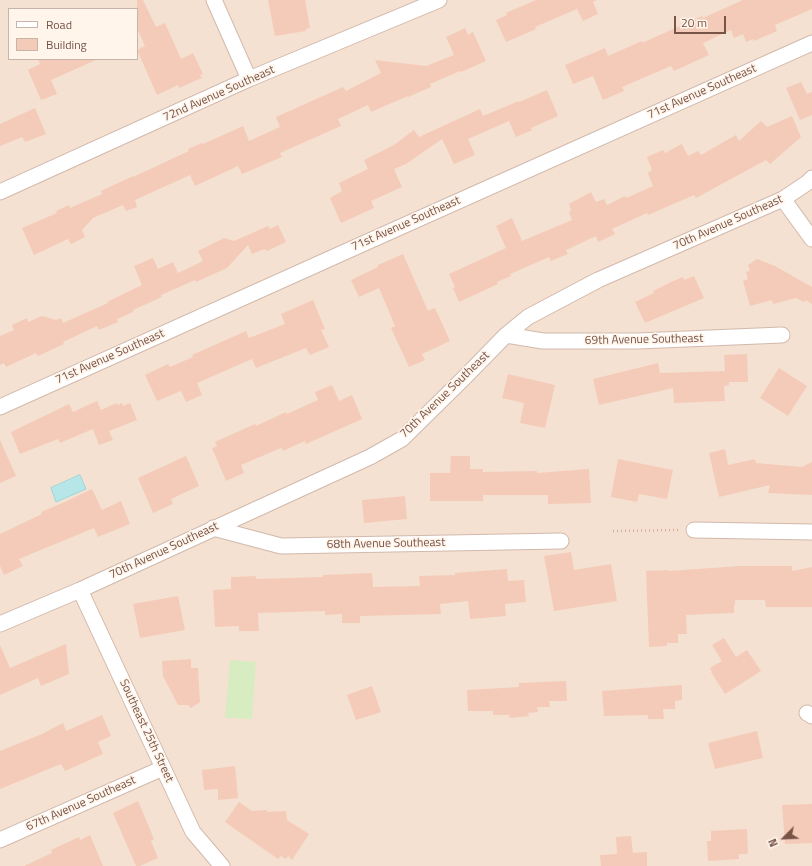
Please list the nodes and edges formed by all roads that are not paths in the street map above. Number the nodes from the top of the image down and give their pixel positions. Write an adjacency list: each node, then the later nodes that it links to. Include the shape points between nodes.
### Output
1 (214, 0): 4 (street)
2 (440, 0): 4 (street, 72nd Avenue Southeast)
3 (812, 43): 11 (street, 71st Avenue Southeast)
4 (250, 79): 6 (street, 72nd Avenue Southeast)
5 (812, 178): 7 (street, 70th Avenue Southeast)
6 (0, 192)
7 (783, 199): 8 (street); 9 (street, 70th Avenue Southeast, via 598,280 528,317)
8 (812, 239)
9 (506, 335): 10 (street, 69th Avenue Southeast, via 543,341 638,341); 12 (street, 70th Avenue Southeast, via 402,439 370,457)
10 (782, 335)
11 (0, 407)
12 (213, 528): 15 (street, 68th Avenue Southeast, via 280,546); 16 (street, 70th Avenue Southeast)
13 (694, 530): 14 (street)
14 (812, 532)
15 (560, 541)
16 (80, 590): 17 (street, 70th Avenue Southeast); 18 (street, Southeast 25th Street)
17 (0, 624)
18 (163, 768): 19 (street, 67th Avenue Southeast); 20 (street, Southeast 25th Street, via 193,832)
19 (0, 840)
20 (222, 866)

